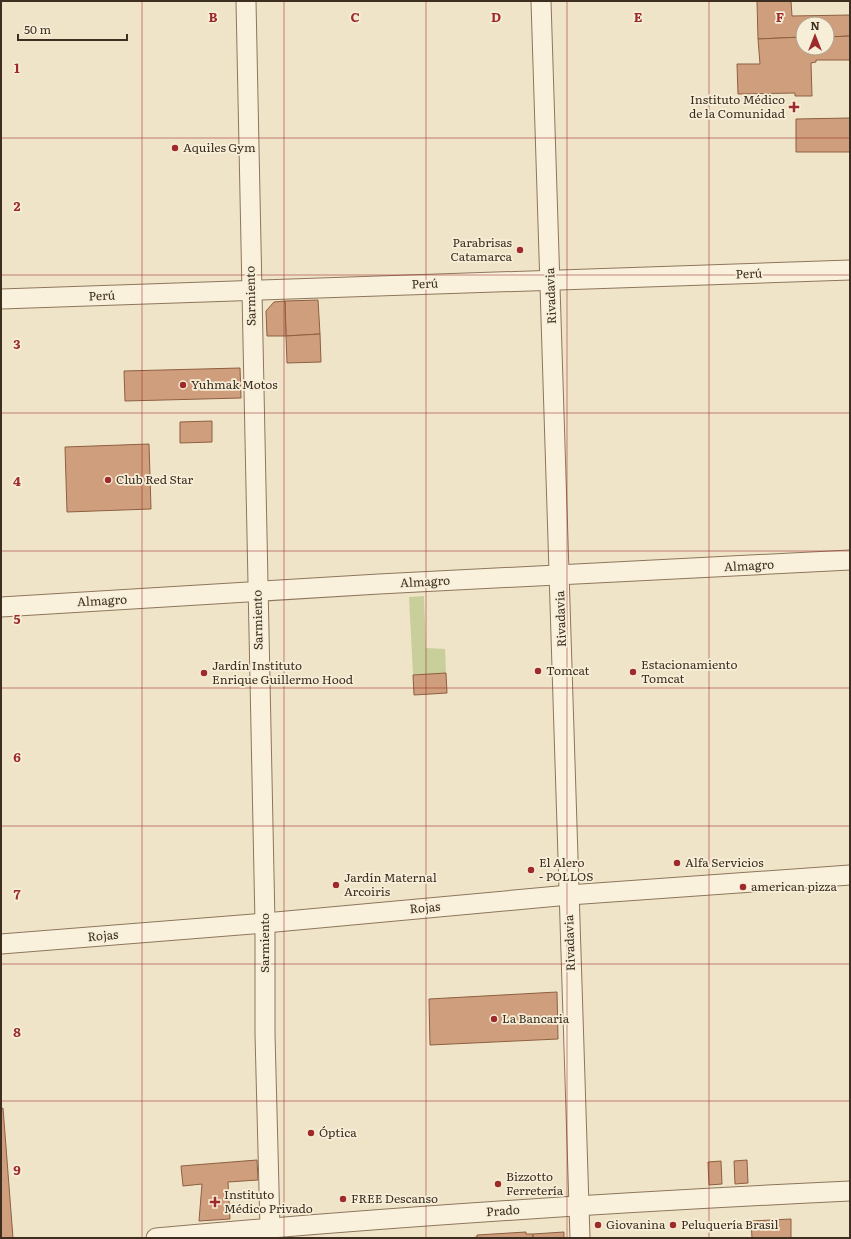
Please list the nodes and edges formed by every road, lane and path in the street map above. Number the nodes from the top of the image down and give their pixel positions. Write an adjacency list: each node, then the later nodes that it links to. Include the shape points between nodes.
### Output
1 (246, 1): 5 (street, Sarmiento)
2 (541, 1): 4 (street, Rivadavia)
3 (850, 270): 4 (street, Perú)
4 (551, 280): 5 (street, Perú); 8 (street, Rivadavia)
5 (251, 291): 6 (street, Perú); 9 (street, Sarmiento)
6 (1, 299)
7 (850, 560): 8 (street, Almagro)
8 (559, 576): 9 (street, Almagro); 12 (street, Rivadavia)
9 (258, 592): 10 (street, Almagro); 13 (street, Sarmiento)
10 (1, 606)
11 (850, 875): 12 (street, Rojas)
12 (569, 895): 13 (street, Rojas); 16 (street, Rivadavia)
13 (266, 923): 14 (street, Rojas); 17 (street, Sarmiento, via 265,1034)
14 (1, 944)
15 (850, 1191): 16 (street, Prado)
16 (579, 1205): 17 (street, Prado); 19 (street, Rivadavia)
17 (269, 1233): 18 (street, Prado)
18 (156, 1238)
19 (580, 1238)

